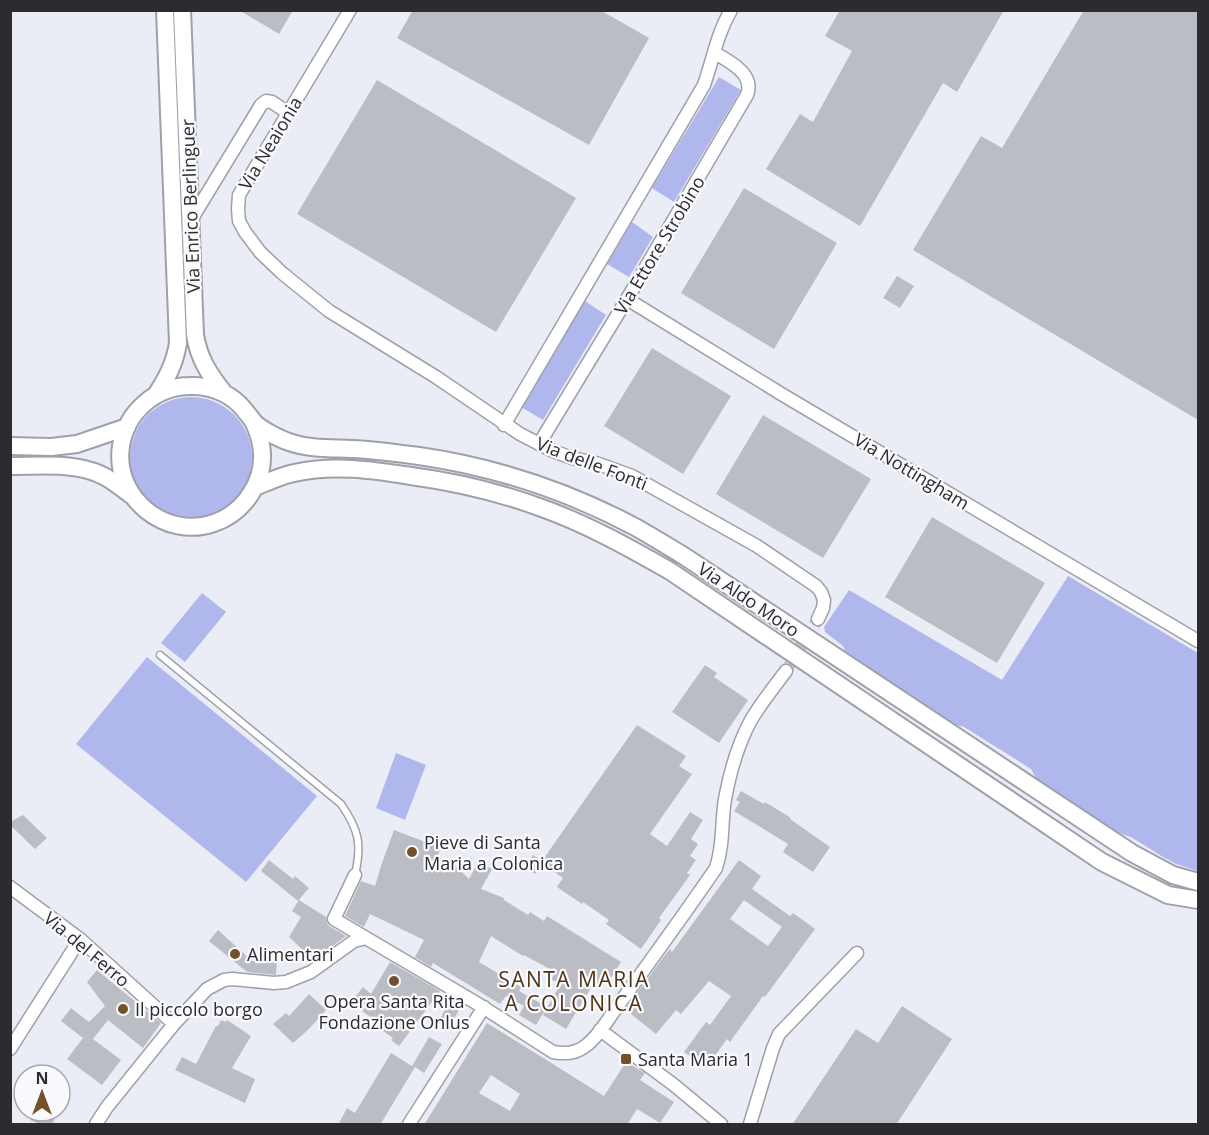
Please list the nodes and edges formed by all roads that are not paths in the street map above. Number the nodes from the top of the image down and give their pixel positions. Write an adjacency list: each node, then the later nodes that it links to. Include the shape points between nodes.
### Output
1 (165, 10): 11 (street, Via Enrico Berlinguer, via 178,343 167,379)
2 (182, 10): 7 (street, Via Enrico Berlinguer)
3 (350, 10): 6 (street, Via Neaionia)
4 (731, 10): 5 (street, via 717,38)
5 (715, 53): 9 (street, Via Ettore Strobino, via 743,73 749,90); 13 (street, via 704,85)
6 (288, 113): 7 (street, via 272,102 261,105); 8 (street, Via Neaionia, via 239,195 238,209 245,232)
7 (190, 221): 10 (street, Via Enrico Berlinguer, via 197,350)
8 (282, 273): 13 (street, Via delle Fonti, via 329,311 436,377)
9 (627, 299): 15 (street, Via Ettore Strobino); 21 (street, Via Nottingham)
10 (224, 393): 11 (street, via 190,386); 12 (street)
11 (156, 395): 14 (street, via 139,408)
12 (254, 423): 18 (street, via 262,459); 25 (street, Via Aldo Moro, via 302,446 421,457 516,477 637,528 1132,853 1173,875)
13 (504, 425): 15 (street, Via delle Fonti)
14 (126, 427): 16 (street, via 77,444); 19 (street, via 120,462)
15 (540, 444): 20 (street, Via delle Fonti, via 632,476 757,546 816,586 824,600)
16 (10, 446)
17 (10, 466): 19 (street, via 90,470)
18 (255, 487): 19 (street, via 231,515 196,527 159,520); 27 (street, Via Aldo Moro, via 296,472 368,470 475,487 542,507 670,571 1102,862 1168,895)
19 (131, 495)
20 (818, 619)
21 (1198, 641)
22 (159, 655): 24 (lane, via 341,804 358,838)
23 (786, 671): 33 (street, via 752,720 739,748 728,785 716,868)
24 (355, 875): 28 (street, via 334,919)
25 (1198, 882)
26 (10, 887): 29 (street, Via del Ferro)
27 (1198, 900)
28 (366, 938): 31 (street); 32 (street, via 354,941 311,972 286,982 224,980 207,989)
29 (80, 939): 32 (street, Via del Ferro); 34 (street)
30 (857, 953): 38 (street, via 779,1034)
31 (484, 1007): 33 (street, via 563,1054 586,1046); 36 (street)
32 (174, 1023): 35 (street)
33 (600, 1030): 37 (street)
34 (10, 1049)
35 (96, 1125)
36 (409, 1125)
37 (721, 1125)
38 (750, 1125)

